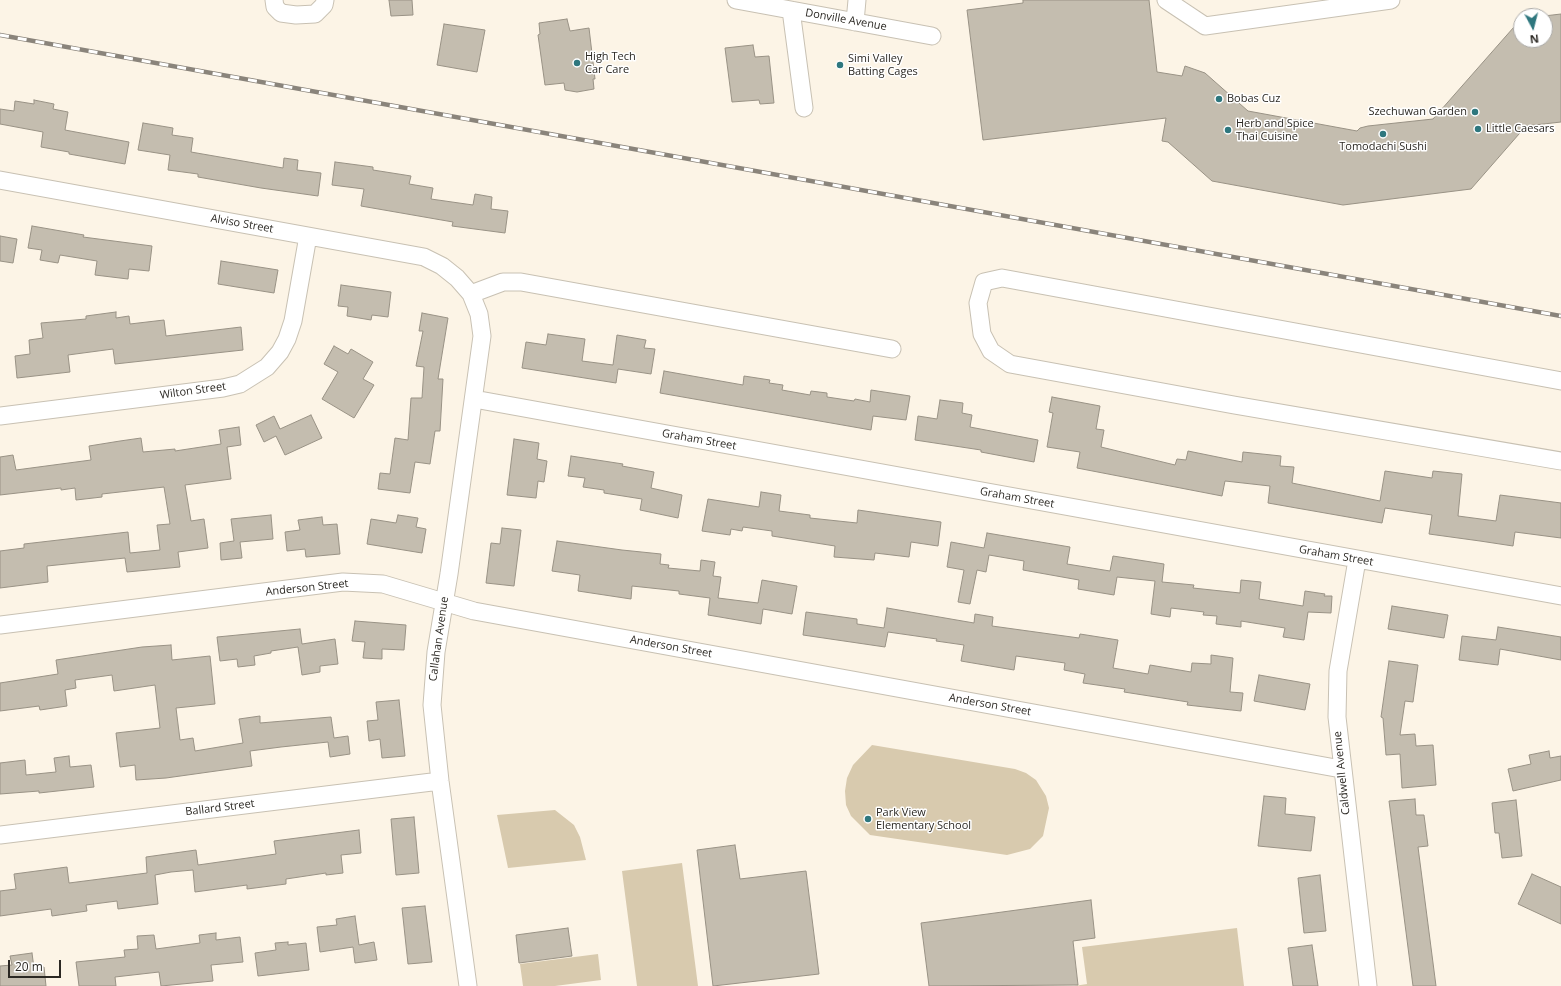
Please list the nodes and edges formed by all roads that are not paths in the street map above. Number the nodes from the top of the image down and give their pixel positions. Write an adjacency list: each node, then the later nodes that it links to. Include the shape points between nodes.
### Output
1 (274, 0): 2 (street, via 274,7 282,13 296,16 315,14 324,6)
2 (325, 0)
3 (736, 0): 9 (street, Donville Avenue)
4 (857, 0): 10 (street)
5 (1166, 0): 7 (street, via 1205,26)
6 (1391, 0): 7 (street)
7 (1362, 2)
8 (811, 7): 9 (street, Donville Avenue); 10 (street, Donville Avenue)
9 (791, 10): 12 (street)
10 (855, 22): 11 (street, Donville Avenue)
11 (932, 36)
12 (804, 108)
13 (0, 180): 14 (street, Alviso Street)
14 (308, 236): 15 (street, Alviso Street, via 424,257 458,278); 19 (street, Wilton Street, via 293,321 287,339 267,367 240,384)
15 (470, 294): 16 (street, via 503,282 521,282); 18 (street, Callahan Avenue, via 479,314 482,336)
16 (892, 349)
17 (1561, 381): 20 (street, via 1002,278 984,282 978,303 982,334 991,350 1010,364)
18 (474, 399): 21 (street, Graham Street); 23 (street, Callahan Avenue)
19 (0, 416)
20 (1561, 462)
21 (1357, 560): 22 (street, Graham Street); 25 (street, Caldwell Avenue, via 1338,672 1337,717)
22 (1561, 596)
23 (444, 602): 24 (street, Anderson Street, via 383,584 343,582); 25 (street, Anderson Street, via 474,611); 26 (street, Callahan Avenue, via 436,652 432,705)
24 (0, 625)
25 (1341, 769): 29 (street, Caldwell Avenue)
26 (440, 781): 27 (street, Ballard Street); 28 (street, Callahan Avenue)
27 (0, 835)
28 (465, 986)
29 (1368, 986)

